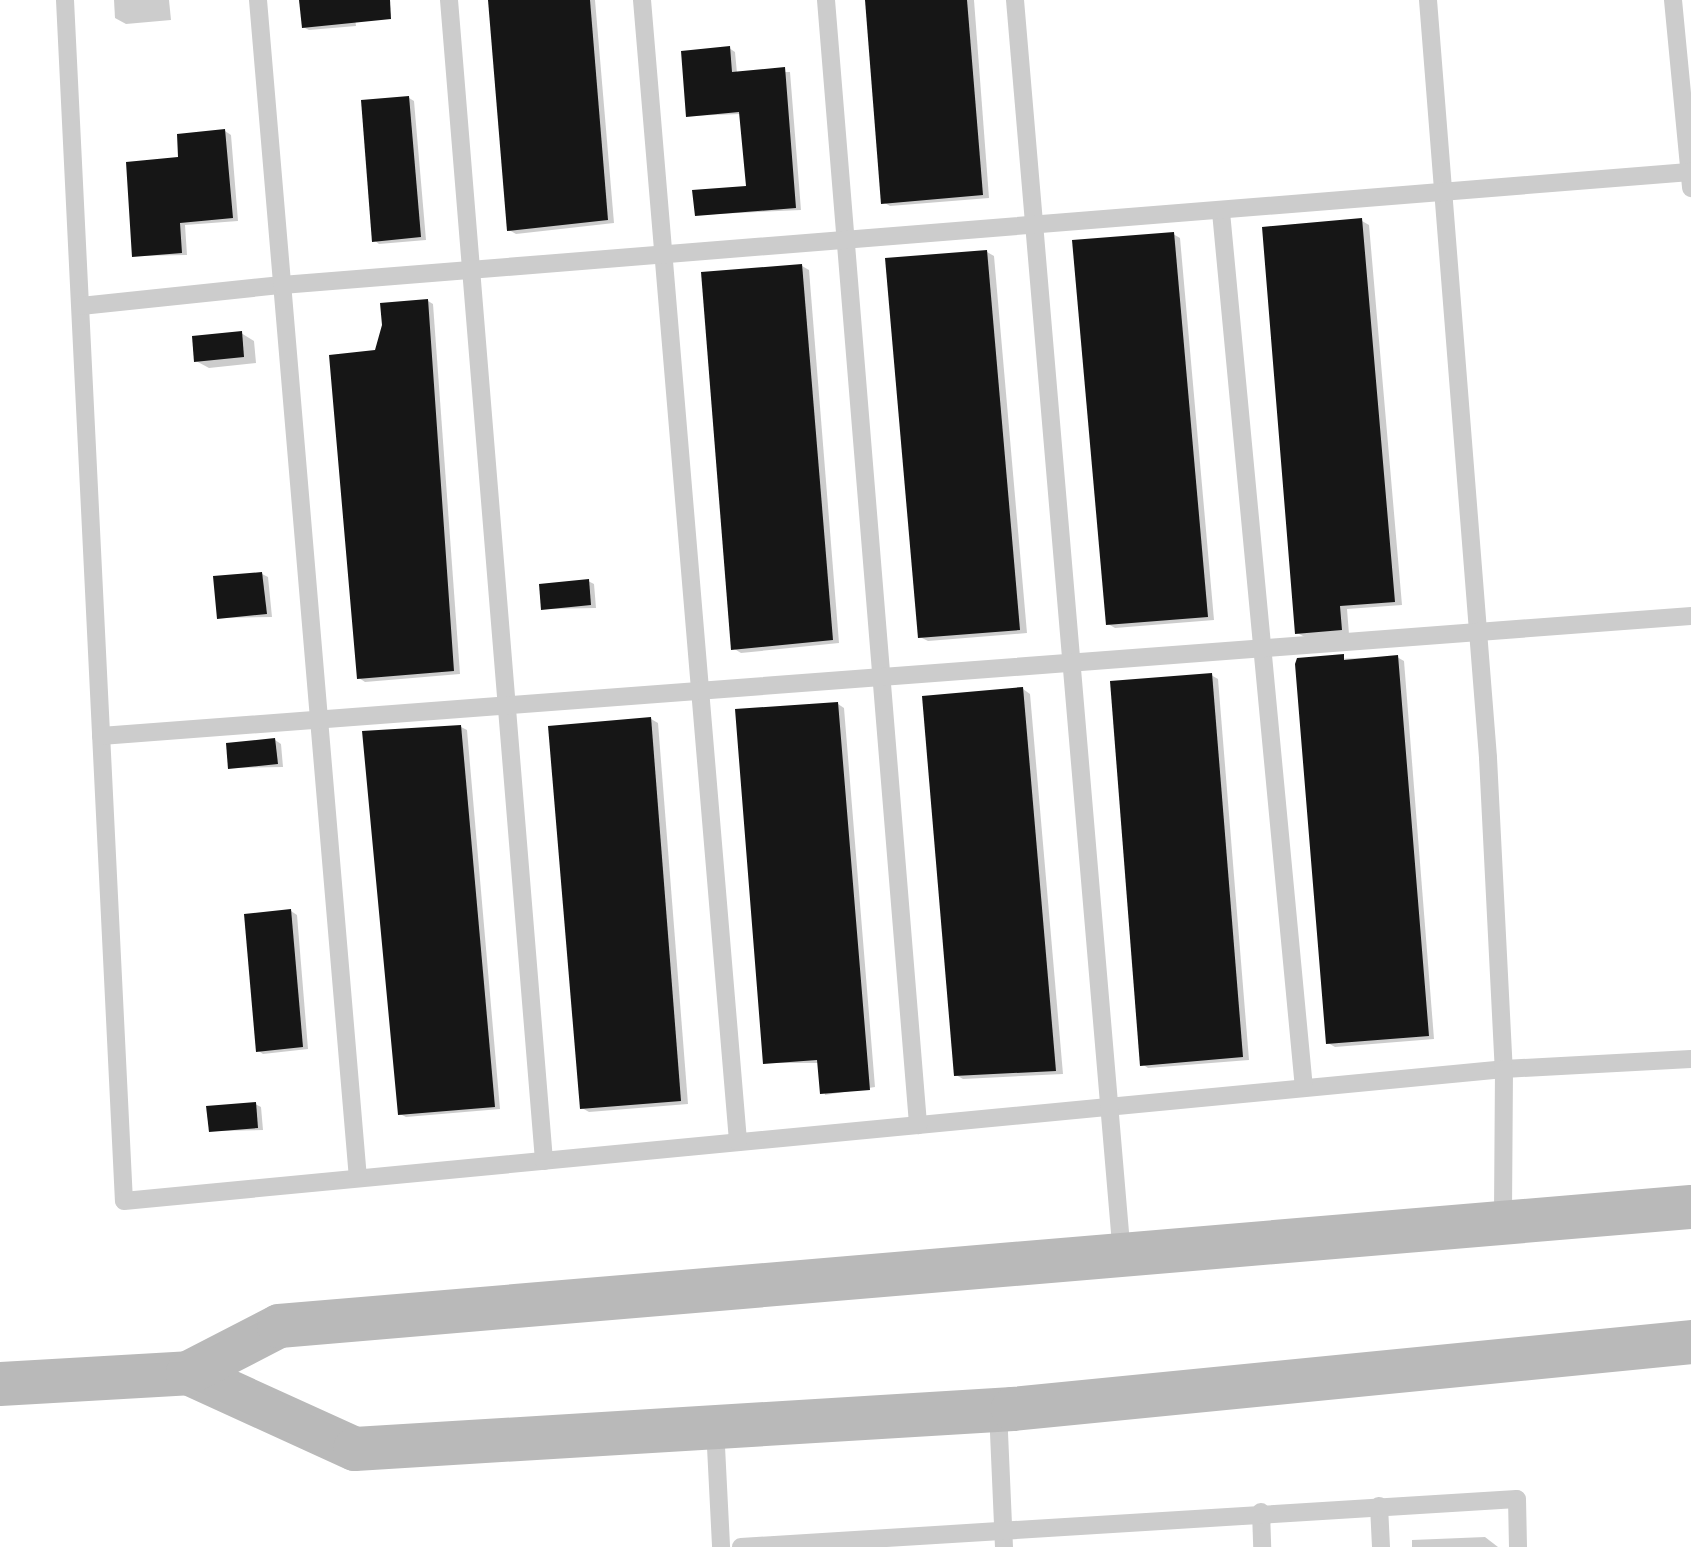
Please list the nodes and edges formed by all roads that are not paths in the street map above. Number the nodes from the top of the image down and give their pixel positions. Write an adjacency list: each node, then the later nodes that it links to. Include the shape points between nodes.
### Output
1 (65, 0): 17 (lane)
2 (258, 0): 16 (lane)
3 (449, 0): 15 (lane)
4 (642, 0): 14 (lane)
5 (826, 0): 13 (lane)
6 (1015, 0): 12 (lane)
7 (1428, 0): 10 (lane)
8 (1673, 0): 9 (lane)
9 (1691, 177): 10 (lane)
10 (1443, 195): 11 (lane); 19 (lane)
11 (1221, 212): 12 (lane); 20 (lane)
12 (1035, 226): 13 (lane); 21 (lane)
13 (846, 241): 14 (lane); 22 (lane)
14 (663, 255): 15 (lane); 23 (lane)
15 (471, 270): 16 (lane); 24 (lane)
16 (282, 285): 17 (lane); 25 (lane)
17 (81, 306): 26 (lane)
18 (1691, 616): 19 (lane)
19 (1479, 634): 20 (lane); 28 (lane)
20 (1262, 650): 21 (lane); 29 (lane)
21 (1074, 664): 22 (lane); 30 (lane)
22 (882, 677): 23 (lane); 31 (lane)
23 (700, 691): 24 (lane); 32 (lane)
24 (507, 705): 25 (lane); 33 (lane)
25 (319, 718): 26 (lane); 34 (lane)
26 (101, 736): 34 (lane, via 124,1201)
27 (1691, 1059): 28 (lane)
28 (1504, 1069): 29 (lane); 36 (lane)
29 (1304, 1088): 30 (lane)
30 (1113, 1107): 31 (lane); 37 (lane)
31 (918, 1125): 32 (lane)
32 (738, 1142): 33 (lane)
33 (544, 1161): 34 (lane)
34 (358, 1178)
35 (1691, 1207): 36 (street)
36 (1503, 1222): 37 (street)
37 (1122, 1255): 39 (street, via 279,1326)
38 (1691, 1342): 41 (street)
39 (188, 1373): 40 (street); 42 (street, via 355,1449)
40 (0, 1384)
41 (998, 1410): 42 (street); 45 (lane)
42 (715, 1427): 46 (lane)
43 (1379, 1506): 44 (lane); 49 (lane); 50 (lane, via 1517,1499)
44 (1261, 1512): 45 (lane); 48 (lane)
45 (1003, 1538): 47 (lane)
46 (721, 1547)
47 (741, 1547)
48 (1262, 1547)
49 (1381, 1547)
50 (1518, 1547)

